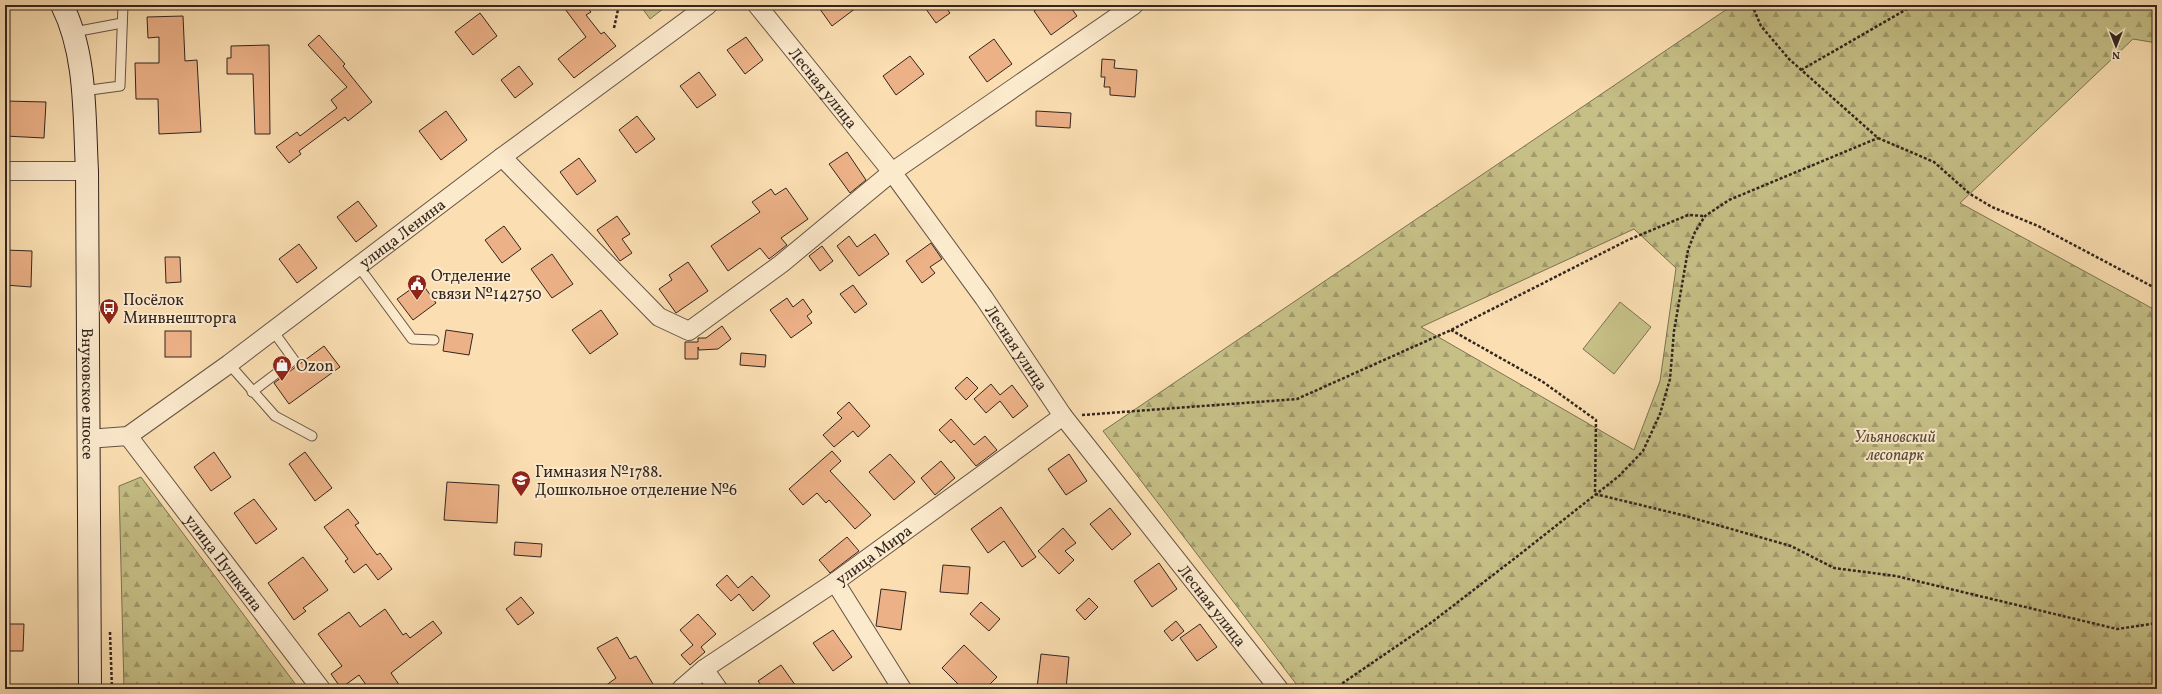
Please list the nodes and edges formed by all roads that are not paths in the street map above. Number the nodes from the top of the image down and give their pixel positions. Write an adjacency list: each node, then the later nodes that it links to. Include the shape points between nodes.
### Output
1 (62, 5): 7 (main road, Внуковское шоссе)
2 (123, 5): 6 (lane)
3 (708, 5): 9 (street, улица Ленина)
4 (757, 5): 12 (street, Лесная улица)
5 (1134, 5): 12 (street)
6 (122, 23): 7 (lane); 8 (lane, via 120,86)
7 (74, 32): 8 (main road, Внуковское шоссе)
8 (83, 91): 11 (main road, Внуковское шоссе)
9 (502, 157): 12 (street, via 659,317 689,331 781,264); 13 (street, улица Ленина)
10 (5, 171): 11 (street)
11 (87, 171): 21 (main road, Внуковское шоссе)
12 (892, 172): 18 (street, Лесная улица, via 984,298)
13 (359, 267): 14 (street, улица Ленина); 15 (lane, via 412,339)
14 (273, 331): 16 (street, улица Ленина); 17 (lane, via 294,360)
15 (434, 340)
16 (229, 364): 17 (lane); 19 (street, улица Ленина)
17 (252, 392): 20 (lane, via 275,416)
18 (1064, 416): 22 (street, улица Мира); 29 (street, Лесная улица)
19 (128, 436): 21 (street); 25 (street, улица Пушкина)
20 (312, 436)
21 (87, 439): 24 (main road, Внуковское шоссе)
22 (835, 582): 23 (street, улица Мира); 28 (street)
23 (704, 669): 26 (street, улица Мира); 27 (street)
24 (90, 689)
25 (321, 689)
26 (680, 689)
27 (718, 689)
28 (902, 689)
29 (1279, 689)

